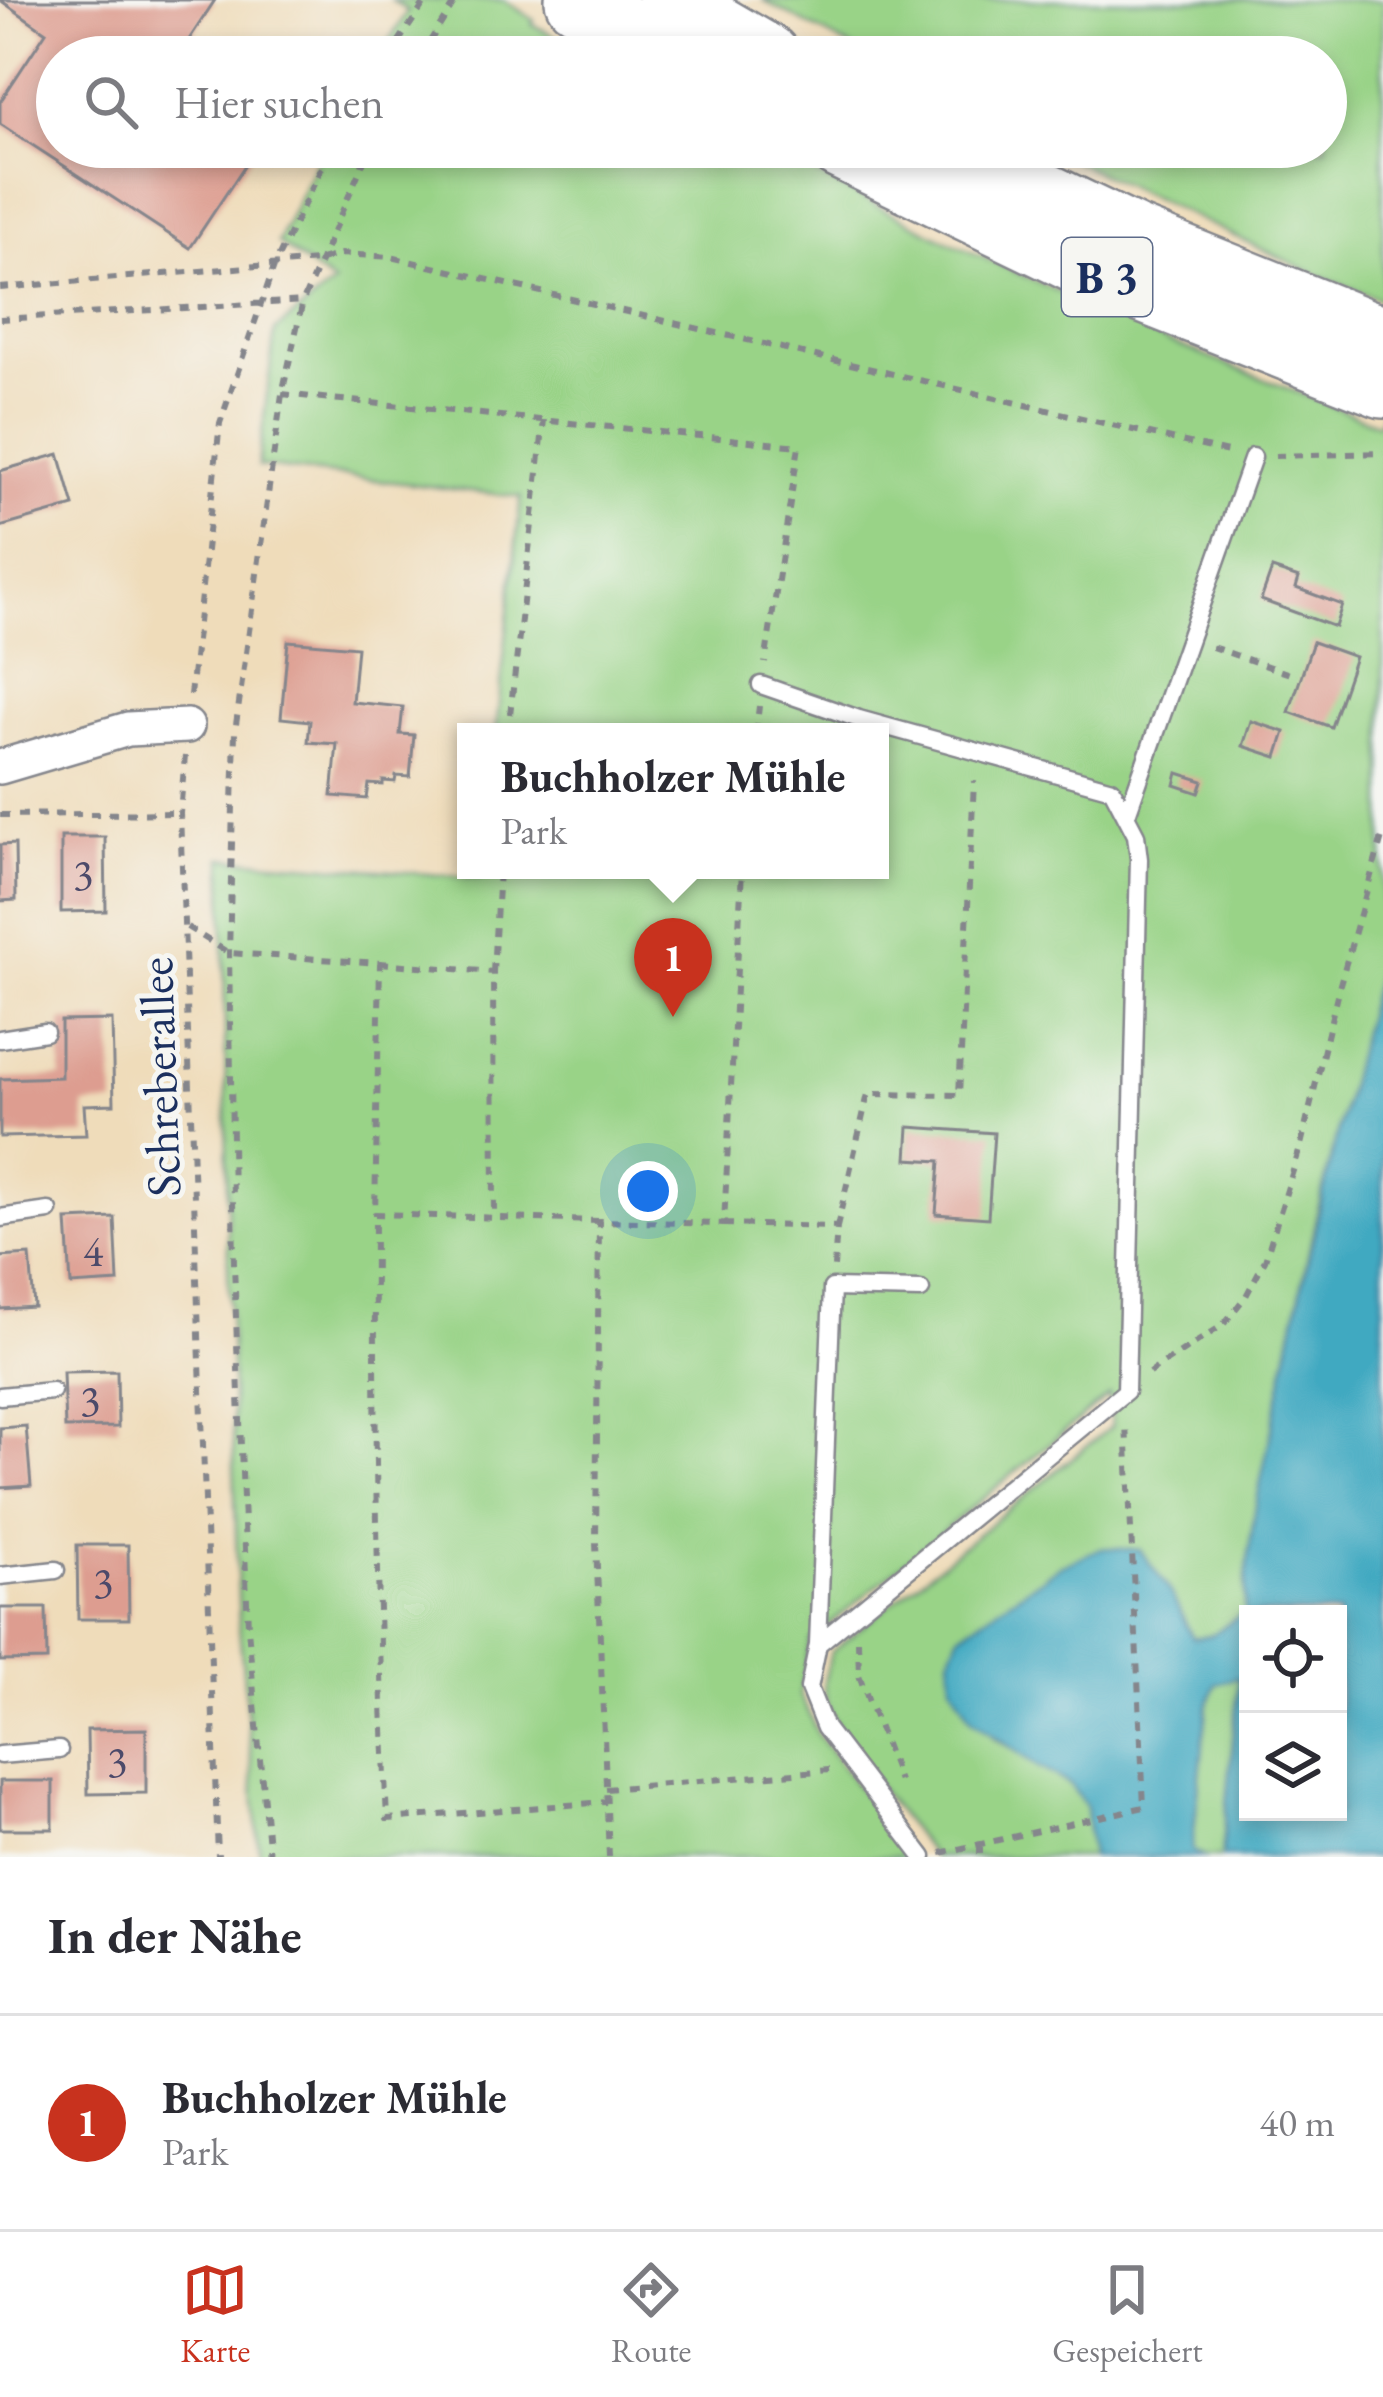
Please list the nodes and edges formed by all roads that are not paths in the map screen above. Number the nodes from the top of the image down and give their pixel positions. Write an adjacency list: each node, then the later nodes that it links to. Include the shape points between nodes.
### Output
1 (670, 0): 4 (highway)
2 (592, 9): 3 (highway)
3 (639, 36)
4 (732, 36)
5 (883, 168): 8 (highway, B 3, via 1113,280)
6 (989, 168): 7 (highway, B 3)
7 (1383, 338)
8 (1383, 386)
9 (1253, 457): 15 (lane)
10 (761, 685): 11 (lane)
11 (873, 723)
12 (187, 726): 14 (street, via 128,729)
13 (889, 727): 15 (lane, via 1112,789)
14 (0, 767)
15 (1127, 814): 25 (lane, via 1139,859 1126,1390)
16 (45, 1032): 17 (lane)
17 (0, 1039)
18 (49, 1211): 19 (lane)
19 (0, 1218)
20 (921, 1290): 25 (lane, via 832,1288)
21 (52, 1391): 22 (lane)
22 (0, 1396)
23 (56, 1570): 24 (lane)
24 (0, 1576)
25 (818, 1644): 28 (lane, via 809,1688 825,1728)
26 (59, 1750): 27 (lane)
27 (0, 1755)
28 (923, 1857)

